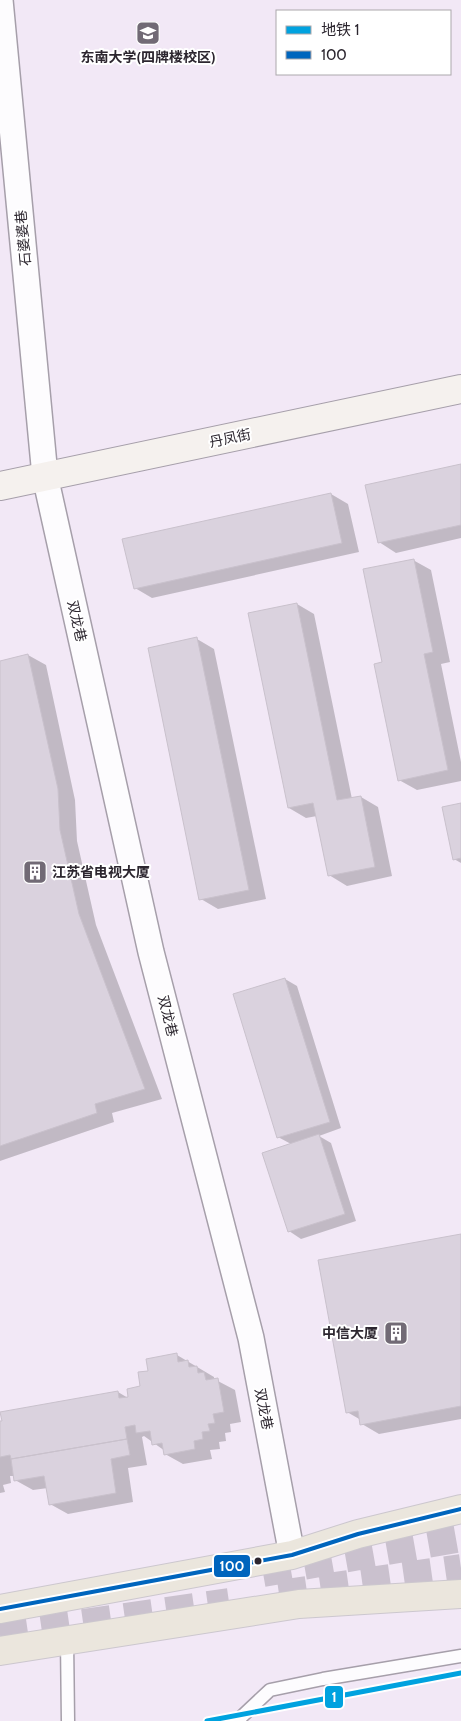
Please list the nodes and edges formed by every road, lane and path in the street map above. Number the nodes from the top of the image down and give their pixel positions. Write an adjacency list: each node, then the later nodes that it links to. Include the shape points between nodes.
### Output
1 (0, 0): 3 (street, 石婆婆巷)
2 (461, 390): 3 (main road, 丹凤街)
3 (45, 476): 4 (main road, 丹凤街); 6 (street, 双龙巷, via 151,952 251,1338)
4 (0, 486)
5 (461, 1509): 6 (lane, via 358,1534)
6 (292, 1555): 8 (lane)
7 (461, 1594): 9 (main road, via 299,1604)
8 (0, 1609)
9 (67, 1640): 10 (main road); 12 (lane)
10 (0, 1651)
11 (461, 1656): 13 (lane, via 270,1690)
12 (68, 1721)
13 (237, 1721)

